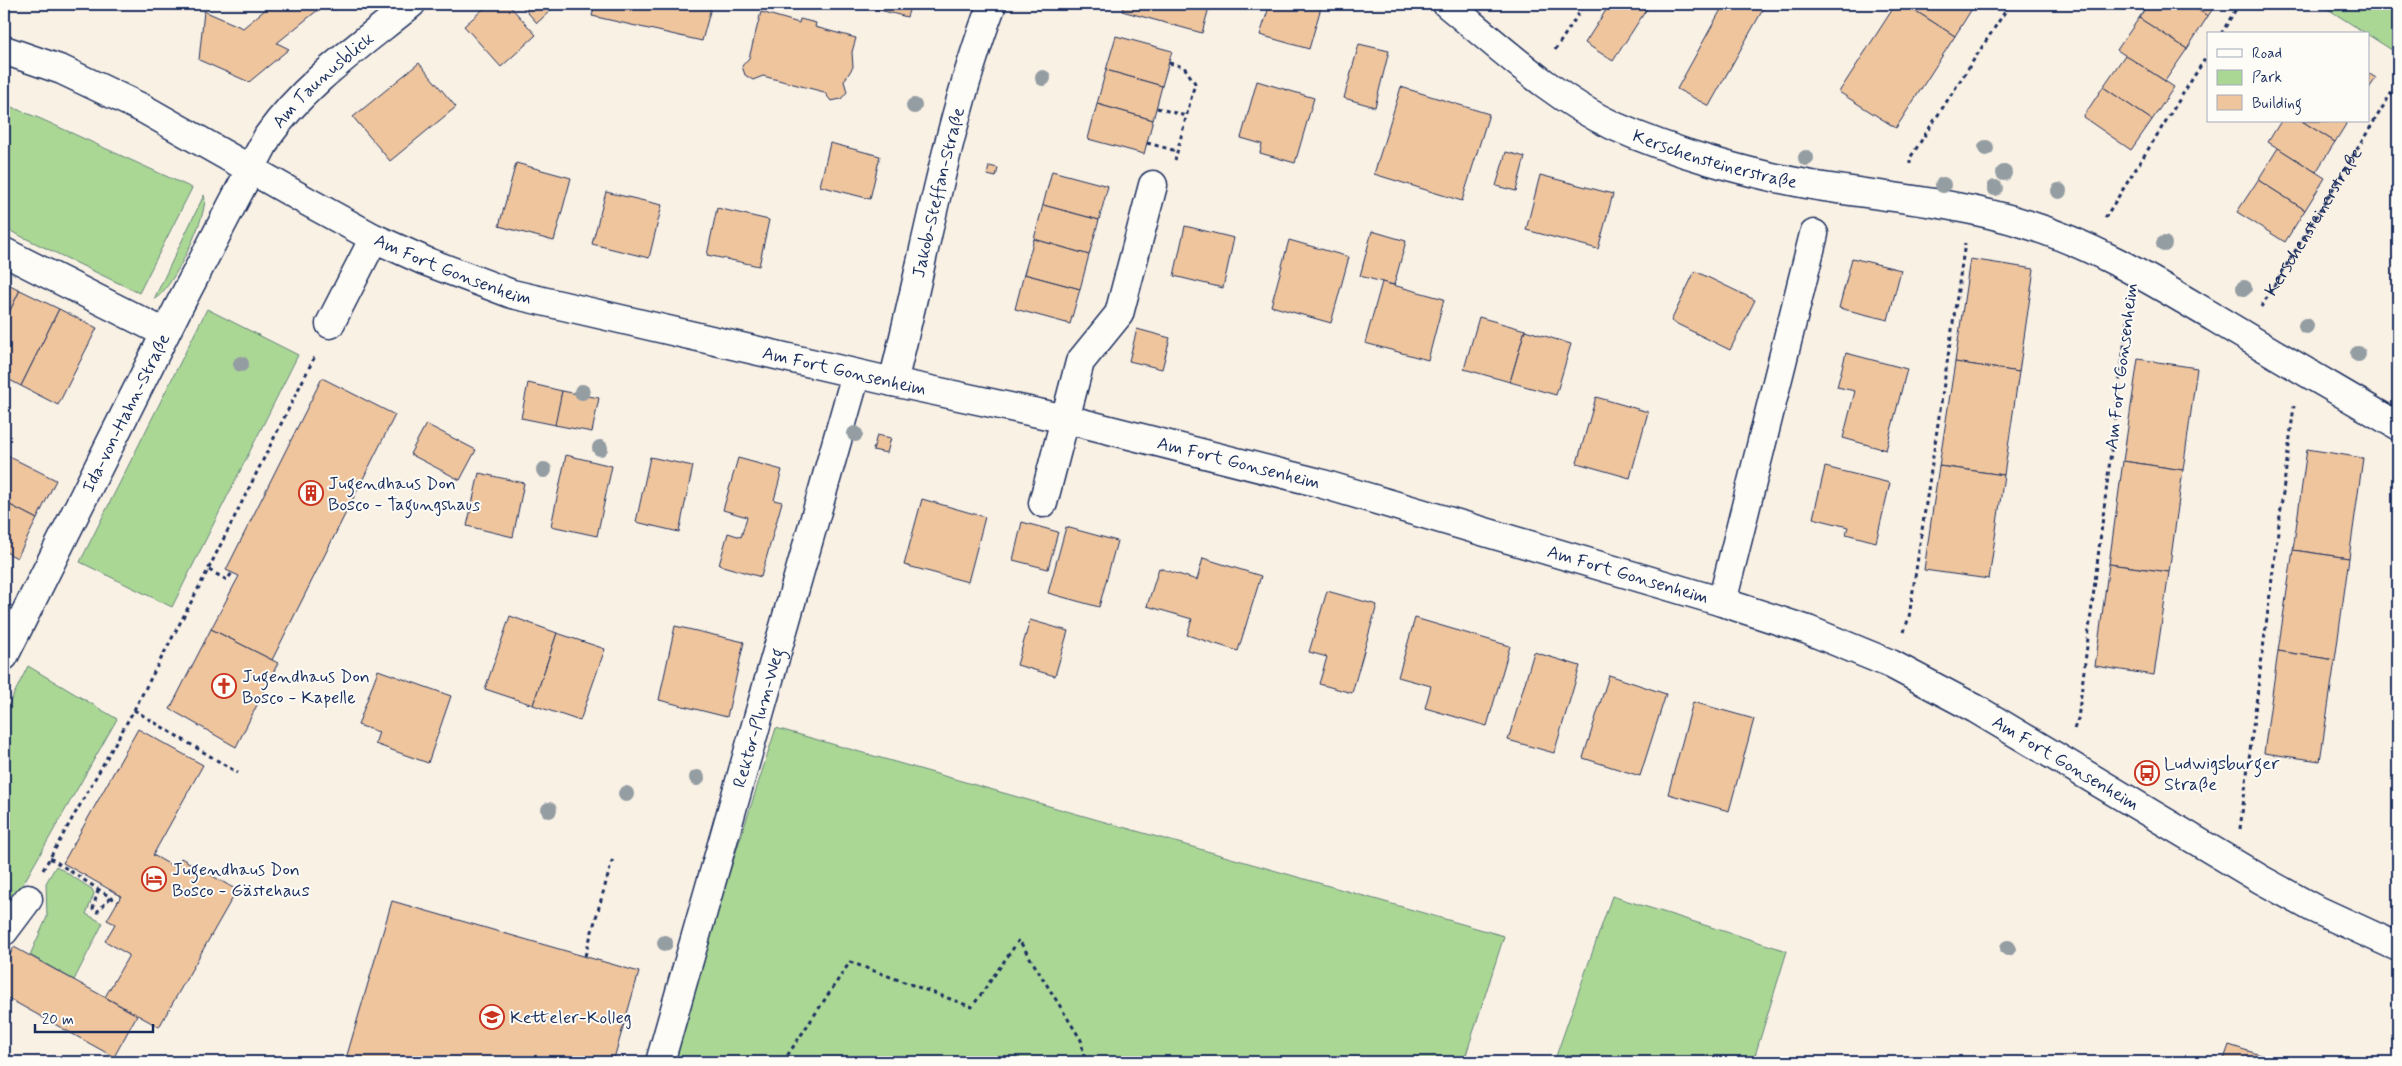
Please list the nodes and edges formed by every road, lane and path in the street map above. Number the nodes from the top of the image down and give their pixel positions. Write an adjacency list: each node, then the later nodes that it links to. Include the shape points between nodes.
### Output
1 (411, 4): 17 (street, Am Taunusblick, via 308,87 268,136)
2 (992, 4): 31 (street, Jakob-Steffan-Straße, via 959,107)
3 (1447, 4): 11 (street, Kerschensteinerstraße)
4 (1584, 4): 11 (path)
5 (2010, 4): 19 (path, via 1910,158)
6 (2239, 4): 7 (path)
7 (2221, 32)
8 (4, 50): 17 (street, Am Fort Gonsenheim, via 62,70 128,101)
9 (2207, 56): 23 (path)
10 (1169, 63): 14 (path, via 1184,67 1194,83)
11 (1538, 77): 19 (street, Kerschensteinerstraße, via 1612,125 1680,152 1810,185)
12 (2398, 82): 28 (path, Kerschensteinerstraße, via 2273,286)
13 (1156, 108): 14 (path)
14 (1186, 116): 16 (path)
15 (1147, 143): 16 (path)
16 (1177, 152): 18 (path, via 1172,172)
17 (251, 168): 22 (street, Am Fort Gonsenheim); 27 (street, Ida-von-Hahn-Straße)
18 (1153, 185): 32 (street, via 1119,314 1080,362)
19 (1908, 198): 20 (street, Kerschensteinerstraße)
20 (1971, 209): 23 (street, Kerschensteinerstraße, via 2025,223); 38 (path, via 1909,617)
21 (1814, 234): 37 (street, Am Fort Gonsenheim)
22 (374, 238): 26 (street); 30 (street, Am Fort Gonsenheim, via 512,294)
23 (2088, 247): 25 (street, Kerschensteinerstraße)
24 (4, 252): 27 (street)
25 (2134, 270): 28 (street, Kerschensteinerstraße); 41 (path, Am Fort Gonsenheim, via 2078,719)
26 (330, 324): 35 (path)
27 (165, 333): 39 (street, Ida-von-Hahn-Straße)
28 (2246, 336): 29 (street, Kerschensteinerstraße)
29 (2299, 368): 33 (street, Kerschensteinerstraße); 43 (path)
30 (856, 374): 31 (street, Am Fort Gonsenheim); 53 (street, Rektor-Plum-Weg)
31 (893, 382): 32 (street, Am Fort Gonsenheim)
32 (1066, 419): 34 (street); 37 (street, Am Fort Gonsenheim, via 1316,482)
33 (2398, 426)
34 (1043, 503)
35 (208, 570): 36 (path, via 227,580); 40 (path)
36 (232, 573)
37 (1722, 602): 51 (street, Am Fort Gonsenheim, via 1808,630 1891,664 1976,709 2313,908)
38 (1903, 634)
39 (4, 656)
40 (134, 710): 42 (path); 44 (path)
41 (2074, 729)
42 (238, 773)
43 (2239, 832)
44 (50, 858): 46 (path); 47 (path)
45 (613, 858): 52 (path)
46 (98, 890): 48 (path); 48 (path, via 93,909 97,912)
47 (28, 898): 50 (street)
48 (110, 898): 49 (path)
49 (118, 902)
50 (4, 931)
51 (2398, 947)
52 (585, 956)
53 (660, 1062)
54 (783, 1062): 55 (path, via 850,962 972,1007 1020,940 1081,1040)
55 (1086, 1062)

